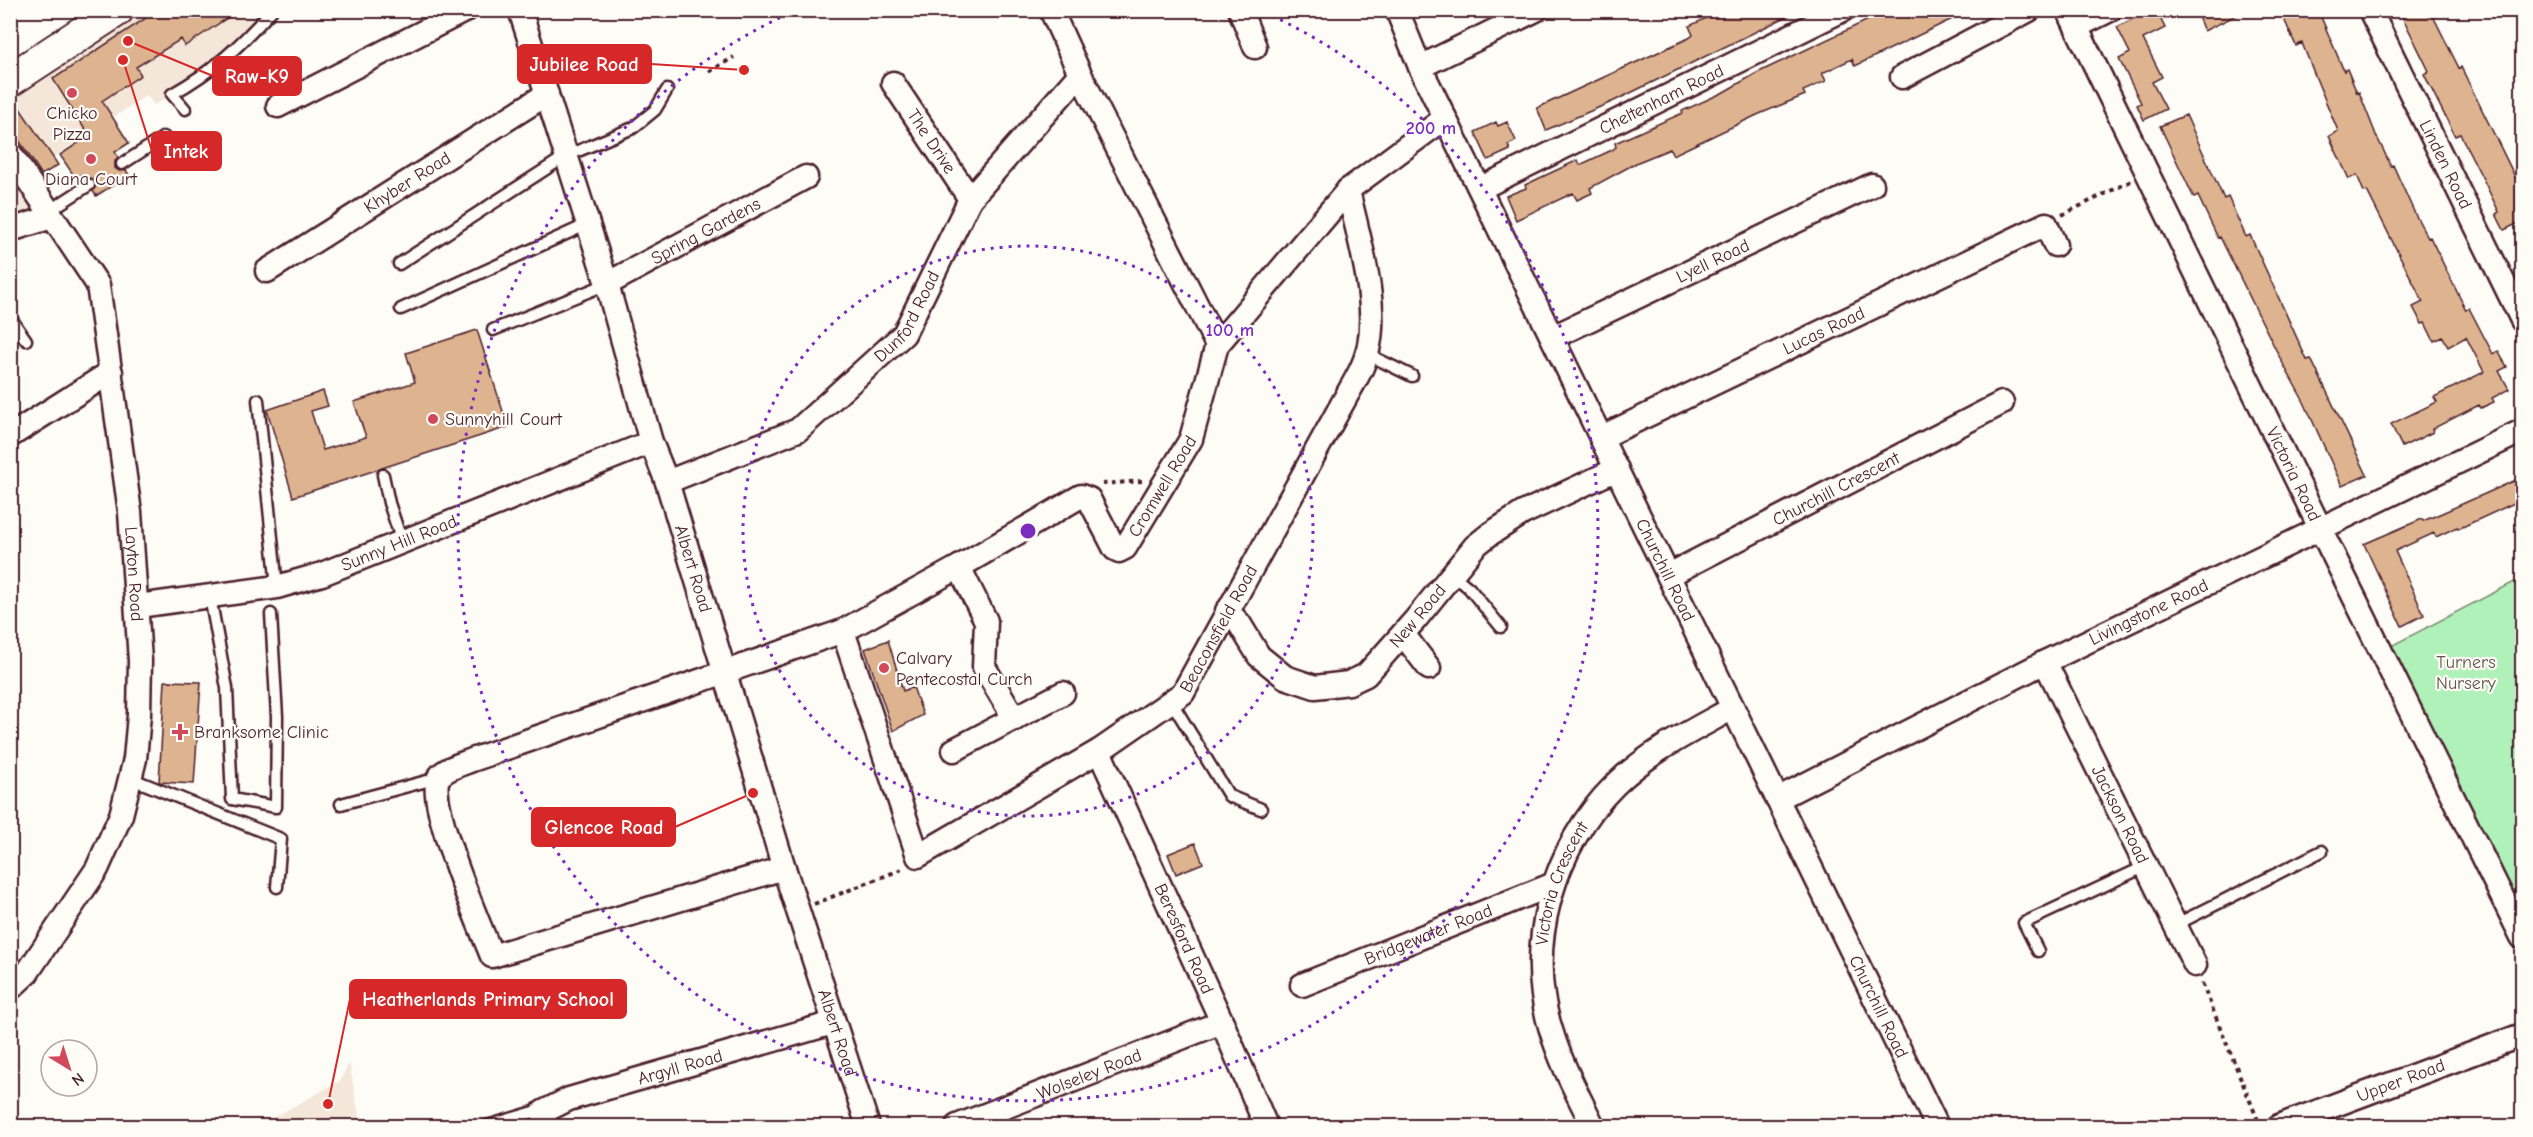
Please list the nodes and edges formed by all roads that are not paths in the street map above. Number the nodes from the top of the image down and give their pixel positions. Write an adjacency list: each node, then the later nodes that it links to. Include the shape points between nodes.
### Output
1 (117, 10): 18 (main road)
2 (272, 10): 23 (lane, via 204,76 172,94)
3 (466, 10): 22 (street)
4 (520, 10): 21 (street, Albert Road)
5 (1052, 10): 16 (street)
6 (1240, 10): 14 (street)
7 (1397, 10): 15 (street, Churchill Road)
8 (1536, 10): 15 (street)
9 (1843, 10): 32 (street, Cheltenham Road)
10 (2029, 10): 17 (street)
11 (2110, 10): 13 (street)
12 (2370, 10): 44 (street, Linden Road)
13 (2072, 19): 61 (street, Victoria Road)
14 (1255, 47)
15 (1420, 67): 24 (street, Churchill Road)
16 (1080, 74): 34 (street, Dunford Road); 48 (street)
17 (1902, 77)
18 (10, 80)
19 (894, 83): 34 (street, The Drive)
20 (667, 90): 27 (lane, via 656,110 633,128)
21 (547, 94): 27 (street, Albert Road); 40 (street, Khyber Road)
22 (278, 106)
23 (184, 109)
24 (1445, 118): 32 (street, Churchill Road); 33 (street, Cromwell Road)
25 (164, 137): 28 (lane)
26 (10, 153): 35 (street, Layton Road)
27 (566, 156): 36 (street, Albert Road); 39 (lane)
28 (122, 164)
29 (806, 177): 41 (street, Spring Gardens)
30 (89, 185): 35 (lane)
31 (1872, 185): 46 (street, Lyell Road)
32 (1481, 188): 46 (street, Churchill Road)
33 (1348, 190): 48 (street, Cromwell Road); 49 (street, Beaconsfield Road, via 1368,282 1371,329)
34 (970, 199): 60 (street, Dunford Road, via 904,334 798,430)
35 (51, 214): 37 (street); 50 (street, Layton Road, via 98,285)
36 (588, 224): 41 (street, Albert Road); 42 (lane)
37 (10, 230)
38 (2055, 245): 56 (street, Lucas Road, via 2046,224)
39 (399, 264)
40 (267, 271)
41 (607, 284): 45 (lane); 57 (street, Albert Road)
42 (401, 309)
43 (10, 317): 47 (lane)
44 (2523, 320)
45 (493, 330)
46 (1553, 337): 56 (street, Churchill Road)
47 (26, 340)
48 (1217, 345): 63 (street, Cromwell Road, via 1191,439 1125,548 1119,552 1110,543 1097,512 1081,496)
49 (1367, 354): 51 (lane); 69 (street, Beaconsfield Road)
50 (111, 372): 55 (street); 68 (street, Layton Road)
51 (1412, 376)
52 (258, 400): 66 (lane)
53 (2002, 403): 65 (street, Churchill Crescent)
54 (2523, 431): 61 (street, Livingstone Road)
55 (10, 436)
56 (1602, 437): 58 (street, Churchill Road)
57 (651, 442): 60 (street, Albert Road); 62 (street, Sunny Hill Road)
58 (1617, 469): 64 (street, New Road, via 1523,513 1475,546); 65 (street, Churchill Road)
59 (383, 475): 62 (lane)
60 (667, 482): 76 (street, Albert Road)
61 (2320, 528): 74 (street, Livingstone Road); 94 (street, Victoria Road)
62 (402, 542): 66 (street, Sunny Hill Road, via 322,574)
63 (959, 567): 72 (street); 80 (street, via 986,621 984,667)
64 (1452, 574): 71 (lane); 73 (street, New Road)
65 (1669, 576): 79 (street, Churchill Road)
66 (277, 587): 67 (street, Sunny Hill Road)
67 (210, 597): 68 (street, Sunny Hill Road); 70 (lane, via 227,688 232,799 276,807 277,717)
68 (138, 606): 83 (street, Layton Road, via 139,715)
69 (1227, 611): 73 (street, New Road, via 1264,662 1285,677 1315,687 1338,686 1366,675); 78 (street, Beaconsfield Road, via 1183,693)
70 (271, 614)
71 (1501, 627)
72 (843, 631): 76 (street); 82 (street, Beaconsfield Road, via 918,856)
73 (1403, 634): 75 (street)
74 (2045, 662): 85 (street, Livingstone Road); 89 (street, Jackson Road)
75 (1430, 668)
76 (724, 672): 84 (street, via 472,760); 90 (street, Albert Road)
77 (1063, 693): 80 (street)
78 (1171, 701): 82 (street, Beaconsfield Road); 87 (lane, via 1229,796)
79 (1733, 708): 85 (street, Churchill Road); 91 (street, Victoria Crescent, via 1656,753 1616,784 1586,820)
80 (1015, 719): 81 (street)
81 (954, 750)
82 (1099, 752): 99 (street, Beresford Road)
83 (130, 778): 92 (lane, via 281,839); 98 (street, Layton Road, via 121,815 97,869 27,973)
84 (438, 778): 86 (lane); 90 (street, via 436,788 445,835 492,956)
85 (1777, 799): 108 (street, Churchill Road)
86 (341, 804)
87 (1261, 810)
88 (2322, 851): 93 (lane)
89 (2146, 866): 93 (street, Jackson Road); 95 (lane, via 2024,923)
90 (784, 868): 100 (street, Albert Road)
91 (1554, 884): 97 (street, Bridgewater Road); 107 (street, Victoria Crescent, via 1543,932 1545,1005 1562,1060)
92 (277, 887)
93 (2175, 925): 96 (street, Jackson Road)
94 (2523, 937)
95 (2038, 951)
96 (2195, 965)
97 (1302, 985)
98 (10, 989)
99 (1222, 1022): 105 (street, Wolseley Road); 106 (street, Beresford Road)
100 (833, 1023): 102 (street, Argyll Road, via 569,1100); 104 (street, Albert Road)
101 (2523, 1035): 109 (street, Upper Road)
102 (544, 1119): 103 (lane, via 534,1112)
103 (487, 1126)
104 (868, 1126)
105 (957, 1126)
106 (1266, 1126)
107 (1593, 1126)
108 (1936, 1126)
109 (2279, 1126)

